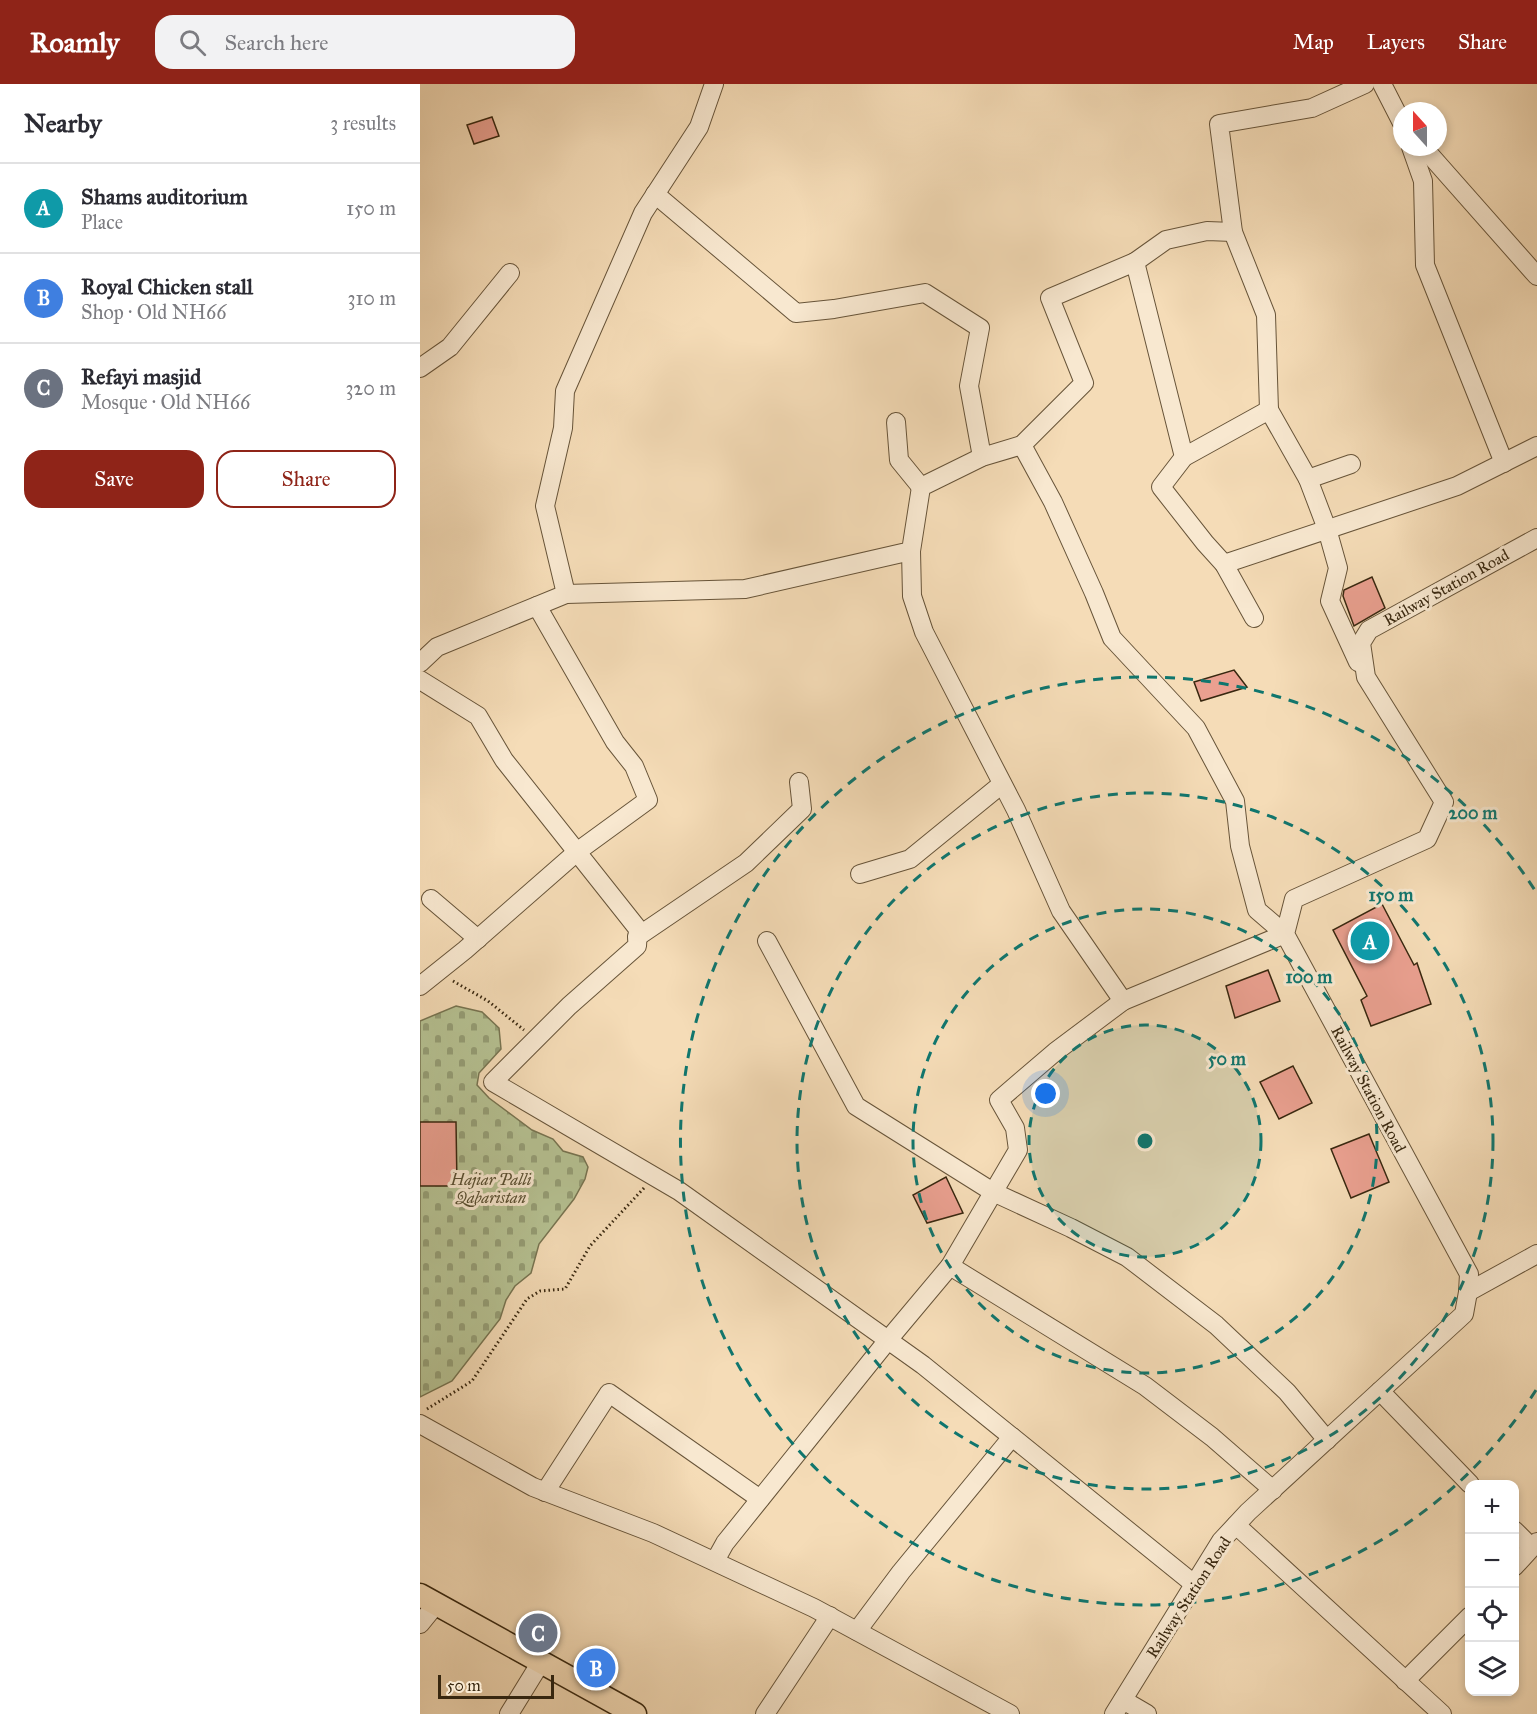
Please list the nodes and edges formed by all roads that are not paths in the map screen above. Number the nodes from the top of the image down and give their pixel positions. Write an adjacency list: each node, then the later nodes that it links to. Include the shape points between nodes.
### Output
1 (714, 84): 7 (street, via 699,126)
2 (1365, 84): 8 (street, via 1312,108 1219,124)
3 (1382, 84): 4 (street)
4 (1393, 105)
5 (1414, 156): 19 (street, via 1423,181 1425,265)
6 (1431, 156): 11 (street)
7 (655, 194): 17 (street, via 796,313 924,293 980,327 969,386); 27 (street, via 643,213 565,391 563,428 545,506)
8 (1233, 232): 9 (street, via 1207,231 1166,240); 13 (street, via 1266,315)
9 (1135, 262): 15 (street, via 1050,298 1084,383); 18 (street)
10 (510, 273): 12 (street, via 450,347)
11 (1537, 276)
12 (420, 368)
13 (1269, 410): 18 (street); 21 (street)
14 (896, 422): 22 (street, via 899,460)
15 (1022, 445): 17 (street); 38 (street, via 1053,502 1112,638 1196,728 1235,801 1240,846 1257,910)
16 (1537, 446): 19 (street)
17 (982, 457): 22 (street)
18 (1184, 457): 26 (street, via 1161,487)
19 (1504, 463): 23 (street, via 1457,486)
20 (1351, 464): 21 (street)
21 (1308, 479): 23 (street)
22 (921, 487): 25 (street)
23 (1326, 530): 26 (street); 31 (street, via 1338,568 1330,601)
24 (1537, 538): 31 (street, Railway Station Road, via 1370,630 1361,644)
25 (911, 551): 27 (street, via 745,589); 34 (street, via 912,596 924,632)
26 (1224, 564): 29 (street)
27 (566, 594): 28 (street)
28 (537, 606): 30 (street, via 437,647); 35 (street, via 615,742 634,766 648,800)
29 (1254, 618)
30 (420, 663)
31 (1366, 677): 38 (street, Railway Station Road, via 1444,802 1427,839 1294,899)
32 (420, 680): 35 (street, via 478,716 504,760)
33 (799, 783): 39 (street, via 801,809 746,863)
34 (1002, 784): 36 (street, via 910,858); 43 (street, via 1061,911)
35 (578, 851): 39 (street, via 638,929); 40 (street)
36 (860, 874)
37 (431, 899): 40 (street)
38 (1285, 934): 43 (street); 47 (street, Railway Station Road, via 1469,1274)
39 (637, 937): 48 (street, via 637,946 534,1039 493,1082 679,1191)
40 (478, 939): 42 (street)
41 (767, 941): 44 (street, via 856,1106)
42 (420, 986)
43 (1123, 1001): 44 (street, via 1054,1052 999,1100 1014,1128 1018,1150)
44 (993, 1192): 46 (street); 52 (street, via 1127,1257 1216,1325 1287,1392)
45 (1537, 1254): 47 (street)
46 (950, 1266): 48 (street); 54 (street, via 1145,1386)
47 (1468, 1292): 49 (street, Railway Station Road, via 1464,1314)
48 (888, 1340): 51 (street); 56 (street)
49 (1380, 1391): 52 (street, Railway Station Road); 53 (street)
50 (420, 1424): 55 (street)
51 (1012, 1437): 62 (street); 67 (street)
52 (1327, 1440): 54 (street, Railway Station Road)
53 (1465, 1480)
54 (1273, 1490): 57 (street, Railway Station Road)
55 (545, 1492): 56 (street, via 609,1393); 60 (street, via 653,1533)
56 (760, 1499): 60 (street)
57 (1236, 1525): 62 (street, Railway Station Road); 69 (street)
58 (1519, 1533): 59 (street)
59 (1534, 1545): 61 (street)
60 (715, 1562): 64 (street)
61 (1519, 1562)
62 (1194, 1584): 70 (street, Railway Station Road)
63 (428, 1599): 66 (street); 68 (main road)
64 (830, 1616): 67 (street); 73 (street)
65 (1465, 1621): 69 (street)
66 (420, 1624)
67 (857, 1631): 74 (street)
68 (541, 1662): 71 (street); 72 (main road)
69 (1405, 1681): 76 (street)
70 (1118, 1707): 75 (street)
71 (510, 1714)
72 (635, 1714)
73 (765, 1714)
74 (1010, 1714)
75 (1147, 1714)
76 (1442, 1714)

